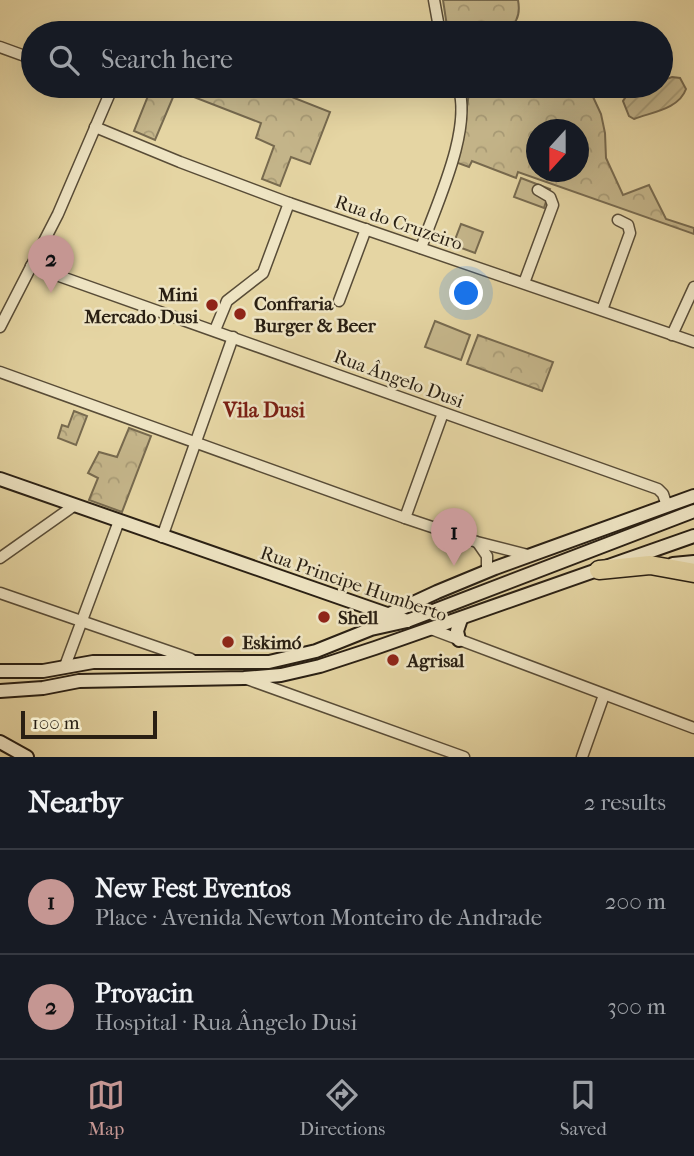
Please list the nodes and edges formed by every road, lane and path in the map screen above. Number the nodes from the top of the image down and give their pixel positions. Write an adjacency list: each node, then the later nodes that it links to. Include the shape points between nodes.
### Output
1 (435, 0): 2 (street)
2 (438, 21)
3 (0, 47): 4 (street)
4 (21, 55)
5 (108, 98): 7 (street)
6 (461, 98): 12 (street, via 458,142)
7 (95, 127): 9 (street, Rua do Cruzeiro); 13 (street)
8 (538, 190): 14 (street, via 550,197 552,209)
9 (289, 203): 11 (street, Rua do Cruzeiro); 19 (street, via 263,274 227,301)
10 (618, 220): 17 (street, via 628,225 630,233)
11 (366, 229): 12 (street, Rua do Cruzeiro); 16 (street)
12 (421, 248): 14 (street, Rua do Cruzeiro)
13 (31, 266): 18 (street); 19 (street, Rua Ângelo Dusi)
14 (524, 283): 17 (street, Rua do Cruzeiro)
15 (694, 286): 20 (street)
16 (339, 301)
17 (602, 310): 20 (street, Rua do Cruzeiro)
18 (0, 327)
19 (215, 330): 21 (street, Rua Ângelo Dusi)
20 (672, 335): 22 (street, Rua do Cruzeiro)
21 (233, 337): 24 (street, Rua Ângelo Dusi); 25 (street)
22 (694, 342)
23 (0, 372): 25 (street)
24 (443, 413): 29 (street, Rua Ângelo Dusi, via 658,489); 31 (street)
25 (196, 442): 31 (street); 34 (street)
26 (0, 479): 28 (main road, Rua Principe Humberto)
27 (694, 496): 29 (main road)
28 (75, 505): 32 (main road, Rua Principe Humberto); 38 (street)
29 (667, 506): 36 (main road)
30 (694, 511): 46 (main road)
31 (405, 518): 35 (street)
32 (119, 521): 34 (main road, Rua Principe Humberto); 47 (street)
33 (694, 536): 37 (main road)
34 (162, 537): 44 (main road, Rua Principe Humberto)
35 (477, 542): 36 (street); 41 (street, via 487,556)
36 (528, 555): 41 (main road)
37 (659, 557): 39 (main road); 40 (highway); 42 (highway)
38 (0, 558)
39 (694, 562)
40 (599, 570): 45 (main road)
41 (487, 571): 44 (main road)
42 (694, 573)
43 (0, 593): 47 (street)
44 (387, 615): 46 (main road, Rua Principe Humberto); 48 (main road)
45 (461, 619): 49 (main road); 50 (main road)
46 (407, 621): 48 (main road); 49 (main road, Rua Principe Humberto)
47 (83, 622): 51 (street); 52 (street)
48 (370, 629): 51 (main road, via 286,659)
49 (430, 629): 50 (street, Rua Principe Humberto); 54 (main road)
50 (460, 640): 58 (street, Rua Principe Humberto)
51 (205, 663): 52 (main road)
52 (65, 666): 53 (main road)
53 (0, 671)
54 (289, 673): 55 (main road); 57 (street, via 284,682)
55 (244, 678): 56 (main road, via 79,681); 57 (street)
56 (0, 691)
57 (288, 694): 62 (street)
58 (604, 695): 59 (street, Rua Principe Humberto); 63 (street)
59 (694, 728)
60 (0, 742): 61 (main road)
61 (27, 757)
62 (464, 757)
63 (582, 757)

